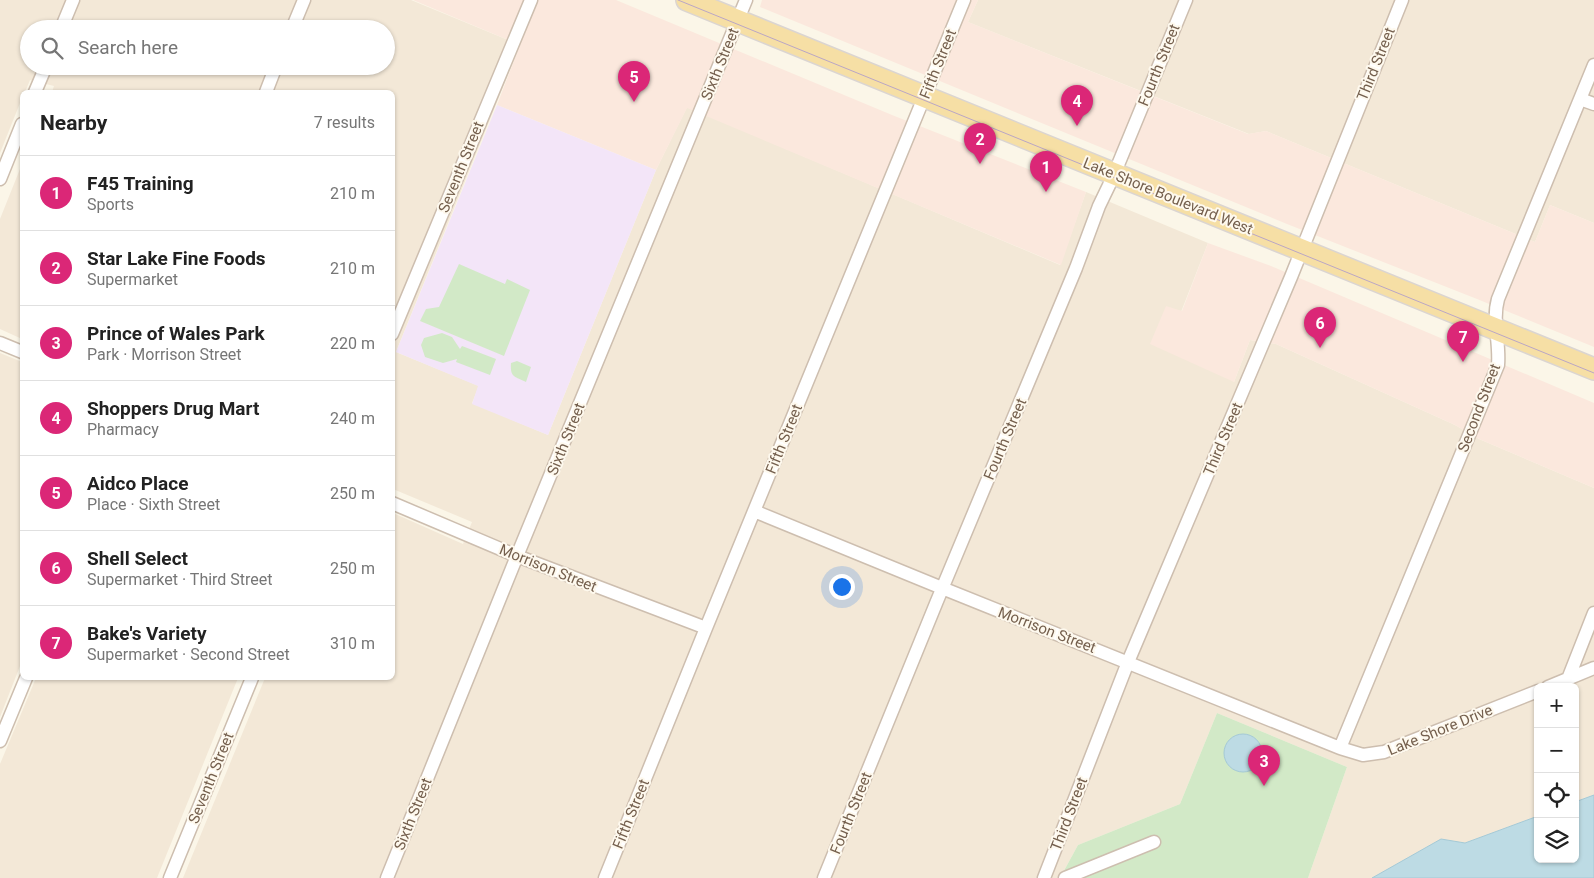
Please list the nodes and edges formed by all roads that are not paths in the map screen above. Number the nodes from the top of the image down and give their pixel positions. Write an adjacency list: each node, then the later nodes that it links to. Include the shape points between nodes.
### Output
1 (72, 0): 9 (street)
2 (304, 0): 10 (street)
3 (531, 0): 24 (street, Seventh Street)
4 (687, 0): 11 (main road, Lake Shore Boulevard West)
5 (746, 0): 11 (street, Sixth Street)
6 (964, 0): 17 (street, Fifth Street)
7 (1186, 0): 21 (street, Fourth Street)
8 (1402, 0): 23 (street, Third Street)
9 (64, 20)
10 (296, 20)
11 (737, 21): 17 (main road, Lake Shore Boulevard West); 31 (street, Sixth Street)
12 (1594, 65): 18 (street, Second Street)
13 (42, 75): 15 (street)
14 (273, 75): 16 (street)
15 (36, 90)
16 (267, 90)
17 (925, 97): 21 (main road, Lake Shore Boulevard West); 30 (street, Fifth Street)
18 (1580, 99): 19 (street); 25 (street, Second Street, via 1498,299)
19 (1594, 104)
20 (20, 129): 22 (street)
21 (1115, 174): 23 (main road, Lake Shore Boulevard West); 32 (street, Fourth Street)
22 (0, 180)
23 (1302, 250): 25 (main road, Lake Shore Boulevard West); 35 (street, Third Street)
24 (395, 327)
25 (1497, 330): 28 (main road, Lake Shore Boulevard West); 43 (street, Second Street, via 1498,365)
26 (0, 343): 27 (street)
27 (20, 351)
28 (1594, 370)
29 (395, 504): 31 (street, Morrison Street)
30 (754, 511): 32 (street, Morrison Street); 34 (street, Fifth Street)
31 (517, 556): 34 (street, Morrison Street); 46 (street, Sixth Street)
32 (942, 588): 35 (street, Morrison Street); 48 (street, Fourth Street)
33 (1594, 613): 37 (street)
34 (706, 628): 47 (street, Fifth Street)
35 (1128, 662): 43 (street, Morrison Street); 49 (street, Third Street)
36 (1594, 668): 37 (street)
37 (1568, 679): 40 (street)
38 (25, 680): 42 (street)
39 (251, 680): 45 (street, Seventh Street)
40 (1558, 683)
41 (1534, 693): 43 (street, Lake Shore Drive, via 1384,752 1363,755)
42 (0, 741)
43 (1340, 748)
44 (1154, 842): 50 (street)
45 (170, 878)
46 (387, 878)
47 (605, 878)
48 (824, 878)
49 (1044, 878)
50 (1065, 878)

